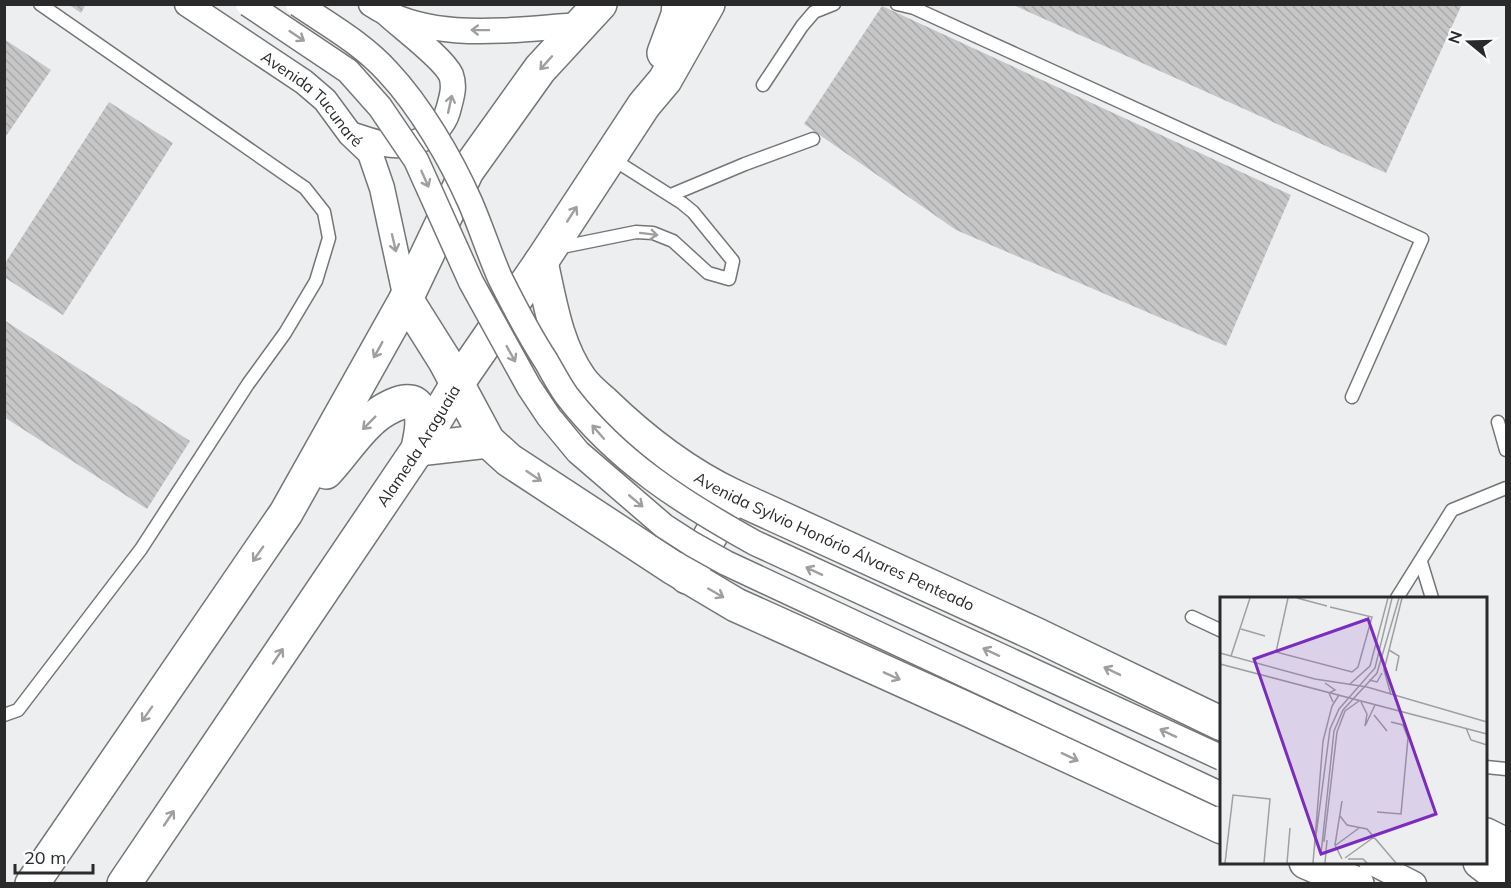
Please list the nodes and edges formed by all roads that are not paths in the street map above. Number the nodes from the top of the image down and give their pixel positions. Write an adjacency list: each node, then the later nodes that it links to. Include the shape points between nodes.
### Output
1 (40, 4): 34 (lane, via 305,188 324,212 329,238 315,280 285,333 141,549 18,710)
2 (187, 4): 13 (street, Avenida Tucunaré, via 304,82 325,100)
3 (248, 4): 39 (street, one-way to 39, bridge, via 348,71 380,107 416,160 471,282 536,397 578,452 664,526 726,562)
4 (298, 4): 36 (street, one-way to 4, bridge, via 755,543 693,508 638,468 605,439 566,395 500,276 470,201 407,93 364,48)
5 (679, 4): 12 (main road)
6 (708, 4): 12 (main road, Alameda Araguaia, via 664,80)
7 (834, 4): 11 (lane, via 814,12)
8 (897, 4): 20 (lane, via 925,13 1422,239)
9 (379, 9): 10 (street, one-way to 9, via 494,31 427,26); 13 (street, one-way to 9, via 406,145 432,135 447,120 453,87 450,75 443,64)
10 (590, 15): 18 (main road, one-way to 18, via 540,69 467,171)
11 (763, 85)
12 (644, 105): 15 (main road, Alameda Araguaia)
13 (350, 135): 18 (street, Avenida Tucunaré, one-way to 18, via 370,153 382,188)
14 (813, 139): 16 (lane)
15 (609, 157): 16 (lane); 17 (main road, Alameda Araguaia, one-way to 15)
16 (671, 195): 17 (lane, one-way to 16, via 636,232 653,233 673,240 708,273 729,279 734,261 693,212)
17 (546, 255): 19 (main road, Alameda Araguaia); 26 (main road, Avenida Sylvio Honório Álvares Penteado, via 555,326 580,380 674,461)
18 (406, 299): 19 (main road); 27 (main road, one-way to 27)
19 (457, 384): 22 (main road); 23 (main road, Alameda Araguaia)
20 (1352, 397)
21 (1498, 422): 24 (lane)
22 (488, 441): 23 (main road); 29 (main road, one-way to 29, via 509,460)
23 (418, 449): 27 (main road, one-way to 27, via 422,425 418,407 413,402 397,404 369,422); 50 (main road, Alameda Araguaia, one-way to 23)
24 (1506, 450)
25 (1506, 488): 28 (lane, via 1452,510)
26 (733, 496): 29 (main road); 35 (main road, Avenida Sylvio Honório Álvares Penteado, one-way to 26)
27 (286, 513): 49 (main road, one-way to 49)
28 (1421, 562): 30 (lane); 31 (lane)
29 (687, 577): 40 (main road, one-way to 40, via 736,605)
30 (1398, 597)
31 (1432, 597)
32 (1192, 617): 33 (lane)
33 (1220, 631)
34 (4, 716)
35 (1220, 724)
36 (1220, 758)
37 (1487, 767): 38 (lane)
38 (1506, 770)
39 (1220, 795)
40 (1220, 827)
41 (1487, 836): 42 (main road)
42 (1506, 845)
43 (1311, 864): 51 (main road)
44 (1375, 864): 47 (street)
45 (1466, 864): 48 (street)
46 (1483, 864): 48 (main road)
47 (1412, 882)
48 (1506, 882)
49 (32, 884)
50 (124, 884)
51 (1357, 884)

